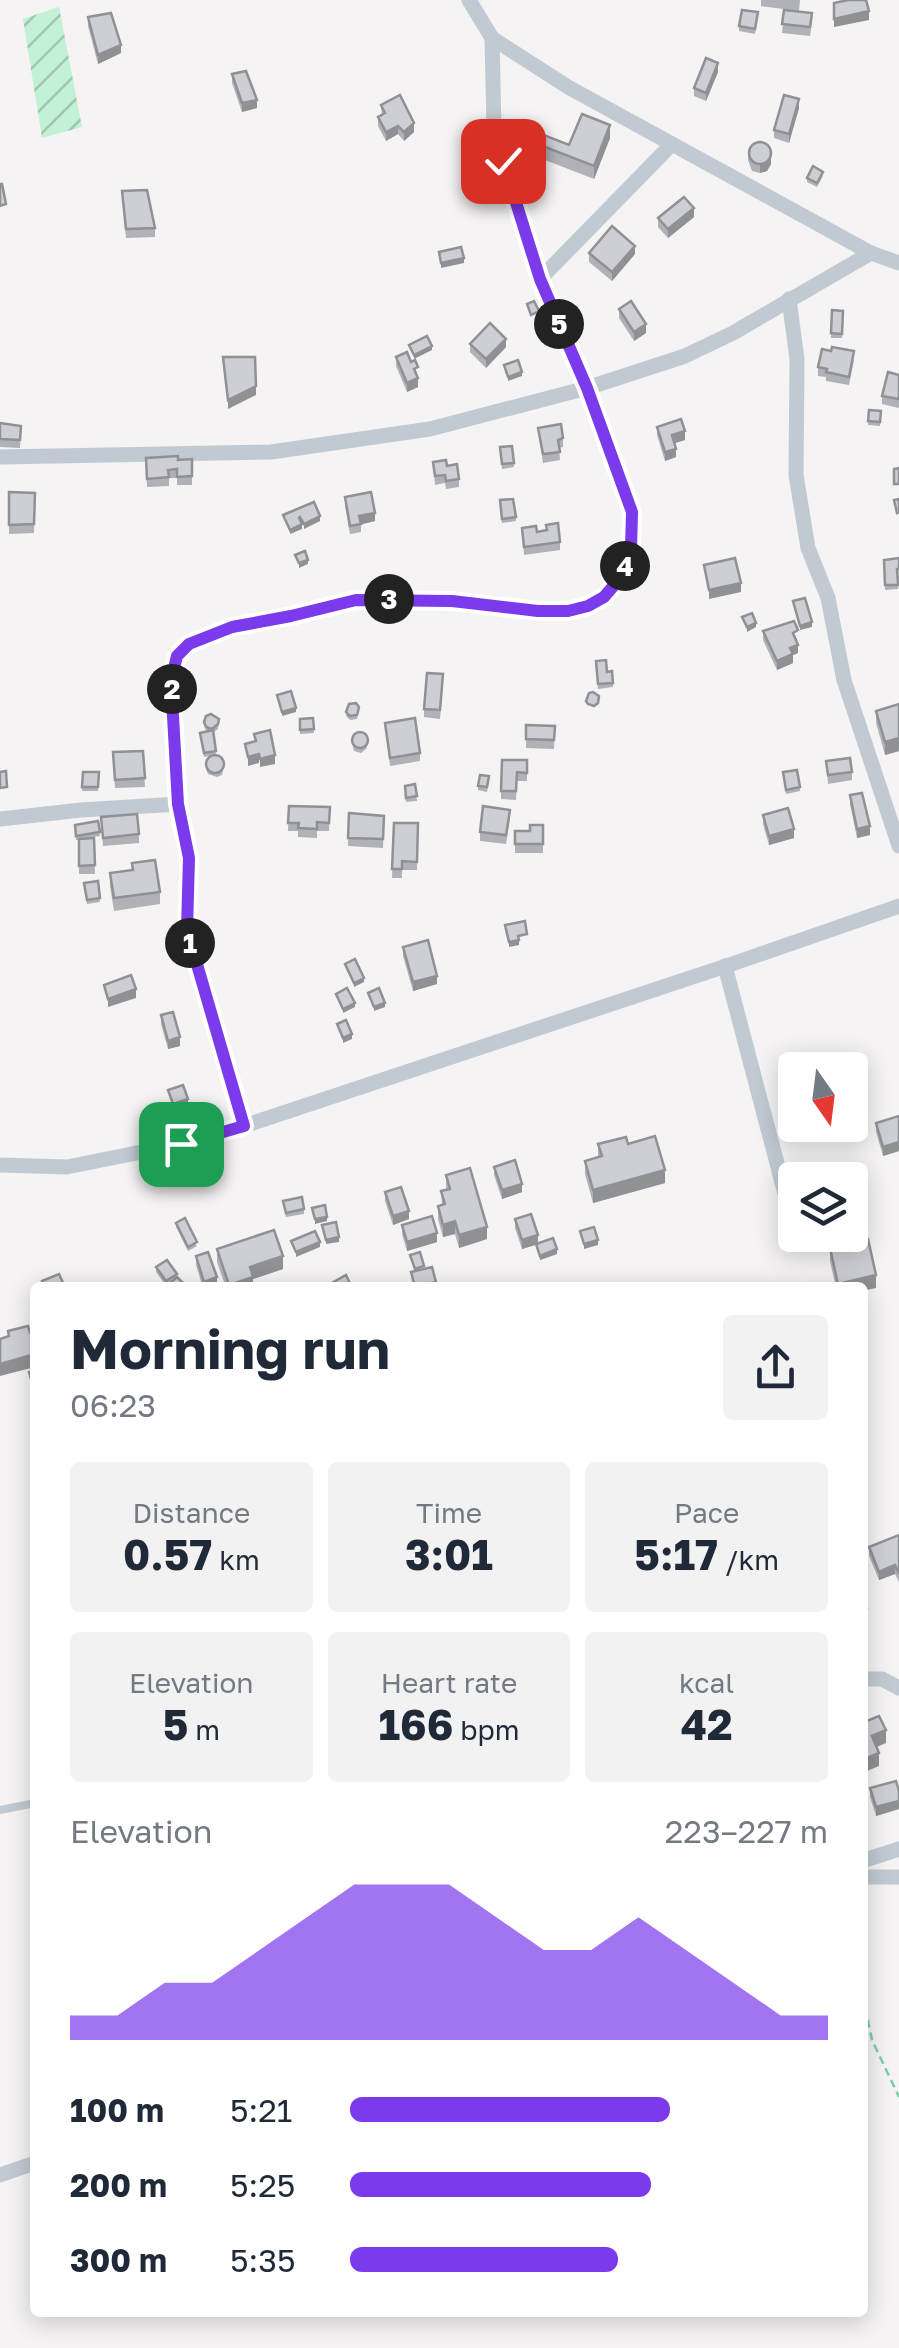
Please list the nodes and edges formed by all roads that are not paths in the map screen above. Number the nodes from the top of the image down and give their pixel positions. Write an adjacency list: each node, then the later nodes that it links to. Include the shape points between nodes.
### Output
1 (469, 0): 2 (street)
2 (492, 38): 3 (street); 6 (street, via 494,128)
3 (672, 144): 4 (street); 6 (street)
4 (871, 253): 5 (street); 7 (street)
5 (899, 263)
6 (540, 279): 8 (street)
7 (789, 299): 8 (street, via 686,356); 12 (street, via 797,359 796,474 808,548)
8 (587, 388): 9 (street, via 430,429 271,452); 10 (street, via 632,512 631,549 622,576 604,597 568,611 356,600 232,627 189,644 177,656 171,681)
9 (0, 457)
10 (178, 804): 11 (street); 15 (street, via 189,858 187,930)
11 (0, 820)
12 (899, 846)
13 (899, 906): 14 (street)
14 (725, 966): 15 (street); 17 (street)
15 (244, 1126): 16 (street, via 67,1167)
16 (0, 1165)
17 (778, 1167)
18 (868, 1678): 19 (street)
19 (899, 1688)
20 (30, 1804): 21 (lane)
21 (0, 1810)
22 (899, 1849): 23 (street)
23 (868, 1859)
24 (899, 1876): 25 (street)
25 (868, 1877)
26 (30, 2164): 27 (street)
27 (0, 2175)

